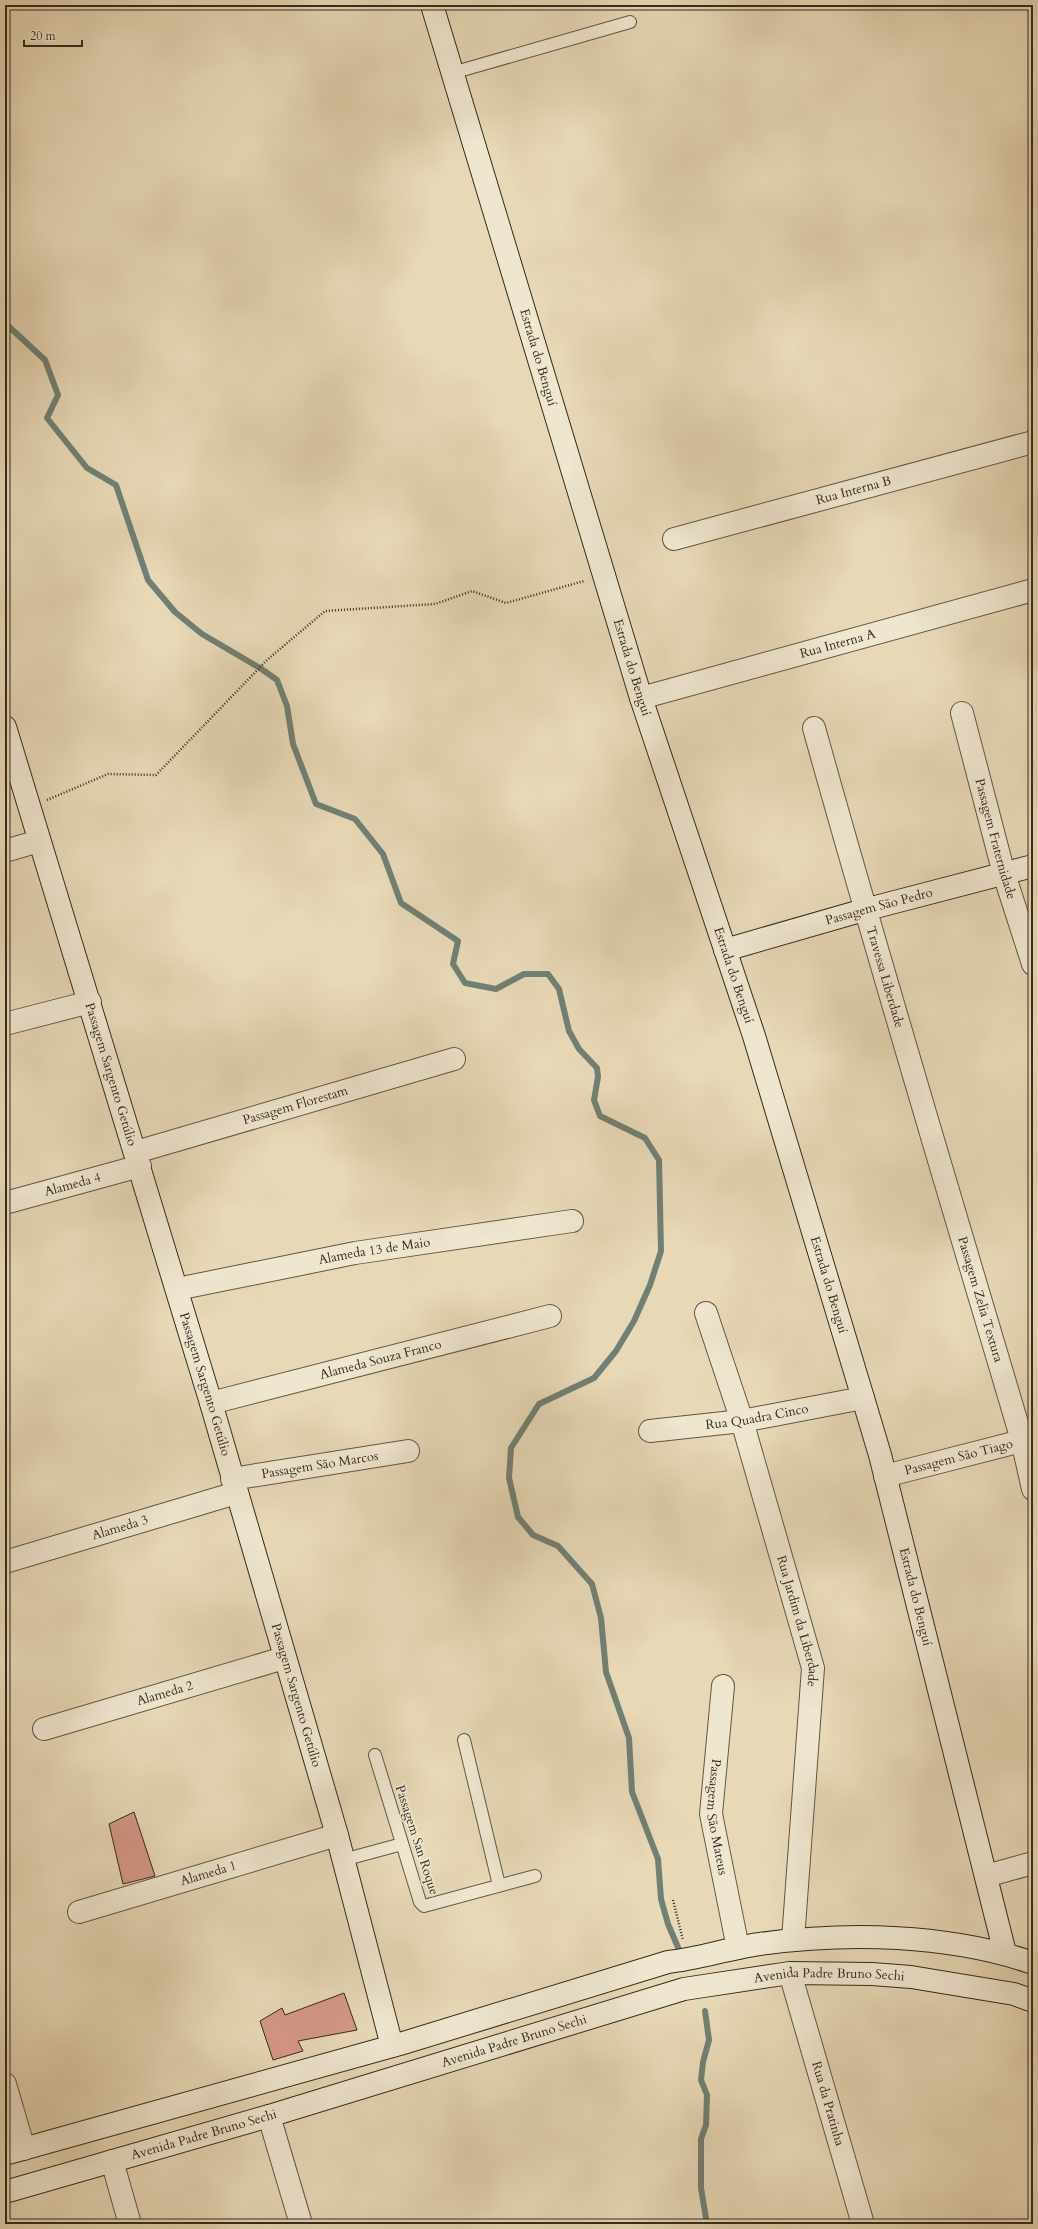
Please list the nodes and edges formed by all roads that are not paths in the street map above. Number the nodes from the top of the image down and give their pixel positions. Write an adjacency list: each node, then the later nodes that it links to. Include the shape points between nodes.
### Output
1 (432, 5): 3 (street, Estrada do Benguí)
2 (630, 22): 3 (lane)
3 (452, 73): 7 (street, Estrada do Benguí)
4 (1033, 442): 5 (street, Rua Interna B)
5 (674, 539)
6 (1033, 590): 7 (street, Rua Interna A)
7 (641, 698): 16 (street, Estrada do Benguí)
8 (962, 712): 14 (street, Passagem Fraternidade)
9 (5, 727): 11 (street, Passagem Sargento Getúlio)
10 (814, 728): 15 (street, Travessa Liberdade)
11 (39, 841): 12 (street); 18 (street, Passagem Sargento Getúlio)
12 (5, 851)
13 (1033, 866): 14 (street, Passagem São Pedro)
14 (1004, 874): 15 (street, Passagem São Pedro); 17 (street, Passagem Fraternidade)
15 (864, 910): 16 (street, Passagem São Pedro); 21 (street, Travessa Liberdade)
16 (725, 950): 28 (street, Estrada do Benguí)
17 (1033, 964)
18 (90, 1002): 19 (street); 22 (street, Passagem Sargento Getúlio)
19 (5, 1024)
20 (454, 1059): 22 (street, Passagem Florestam)
21 (925, 1110): 32 (street, Passagem Zelia Textura)
22 (138, 1159): 23 (street, Alameda 4); 25 (street, Passagem Sargento Getúlio)
23 (5, 1203)
24 (572, 1221): 25 (street, Alameda 13 de Maio, via 355,1253)
25 (177, 1289): 29 (street, Passagem Sargento Getúlio)
26 (706, 1313): 30 (street, Rua Jardim da Liberdade)
27 (550, 1316): 29 (street, Alameda Souza Franco)
28 (864, 1398): 30 (street, Rua Quadra Cinco); 34 (street, Estrada do Benguí)
29 (211, 1403): 35 (street, Passagem Sargento Getúlio)
30 (742, 1421): 31 (street, Rua Quadra Cinco); 51 (street, Rua Jardim da Liberdade, via 813,1668)
31 (650, 1432)
32 (1027, 1439): 34 (street, Passagem São Tiago); 36 (street, Passagem Zelia Textura)
33 (408, 1451): 35 (street, Passagem São Marcos)
34 (885, 1476): 48 (street, Estrada do Benguí)
35 (234, 1486): 37 (street, Alameda 3); 38 (street, Passagem Sargento Getúlio)
36 (1033, 1489)
37 (5, 1562)
38 (284, 1658): 40 (street, Alameda 2); 43 (street, Passagem Sargento Getúlio)
39 (723, 1686): 52 (street, Passagem São Mateus, via 711,1814)
40 (44, 1729)
41 (464, 1740): 49 (lane)
42 (375, 1755): 44 (lane, Passagem San Roque)
43 (336, 1835): 45 (street, Passagem Sargento Getúlio); 50 (street, Alameda 1)
44 (402, 1844): 45 (lane); 49 (lane, Passagem San Roque, via 420,1902 424,1906)
45 (343, 1860): 57 (street, Passagem Sargento Getúlio)
46 (1033, 1863): 48 (street)
47 (535, 1876): 49 (lane, Passagem San Roque)
48 (986, 1876): 53 (street, Estrada do Benguí)
49 (499, 1885)
50 (79, 1912)
51 (793, 1940): 52 (street); 53 (street, via 837,1936 909,1938)
52 (738, 1948): 57 (street, via 668,1962)
53 (1005, 1953): 54 (street)
54 (1033, 1963)
55 (792, 1978): 56 (street, Avenida Padre Bruno Sechi, via 911,1977 1014,1994); 59 (street, Avenida Padre Bruno Sechi, via 684,1990); 65 (street, Rua da Pratinha)
56 (1033, 2002)
57 (392, 2046): 60 (street)
58 (5, 2084): 60 (street)
59 (270, 2116): 61 (street, Avenida Padre Bruno Sechi); 64 (street)
60 (14, 2151)
61 (112, 2162): 62 (street, Avenida Padre Bruno Sechi); 63 (street)
62 (5, 2192)
63 (130, 2224)
64 (301, 2224)
65 (863, 2224)

